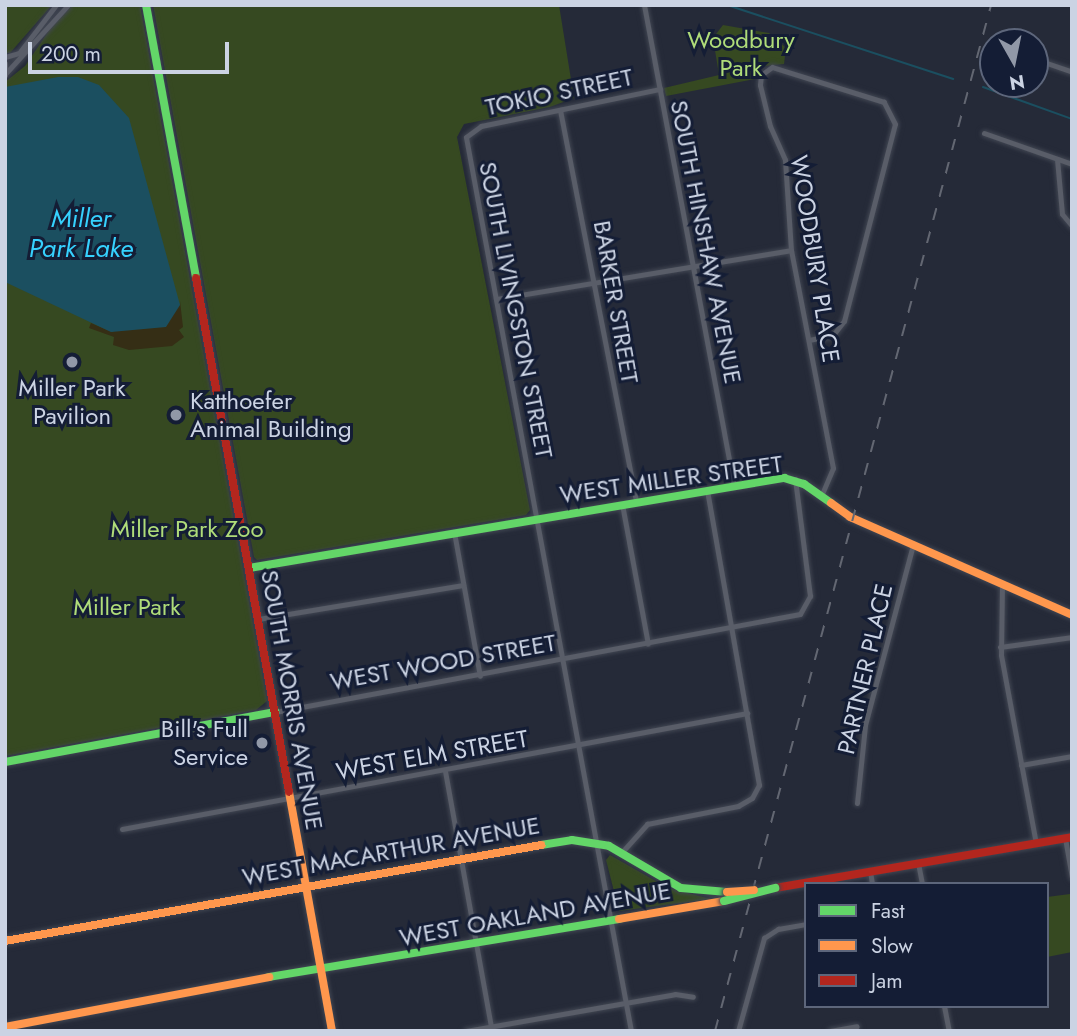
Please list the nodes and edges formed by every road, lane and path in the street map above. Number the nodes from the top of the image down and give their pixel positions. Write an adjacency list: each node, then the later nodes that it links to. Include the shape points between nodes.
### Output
1 (56, 5): 5 (street, via 19,52)
2 (68, 5): 9 (street)
3 (146, 5): 31 (main road, SOUTH MORRIS AVENUE)
4 (644, 5): 10 (street, SOUTH HINSHAW AVENUE)
5 (5, 57)
6 (5, 63): 9 (street)
7 (1049, 64): 8 (street)
8 (1072, 72)
9 (5, 74)
10 (660, 89): 11 (street, TOKIO STREET); 18 (street, SOUTH HINSHAW AVENUE)
11 (560, 110): 12 (street, TOKIO STREET); 19 (street, BARKER STREET)
12 (467, 133): 20 (street, SOUTH LIVINGSTON STREET)
13 (984, 133): 14 (street)
14 (1057, 159): 15 (street); 16 (street, via 1062,214)
15 (1072, 164)
16 (1072, 226)
17 (791, 250): 18 (street); 21 (street, WOODBURY PLACE); 21 (street, WOODBURY PLACE, via 785,160 760,85 766,70 780,68 884,102 895,124 844,321 833,335)
18 (692, 265): 19 (street); 23 (street, SOUTH HINSHAW AVENUE)
19 (595, 282): 20 (street); 26 (street, BARKER STREET)
20 (496, 299): 28 (street, SOUTH LIVINGSTON STREET)
21 (809, 340): 25 (street, WOODBURY PLACE, via 833,468 831,482)
22 (795, 480): 23 (main road, WEST MILLER STREET); 25 (main road, WEST MILLER STREET); 36 (street, WEST WOOD STREET, via 810,596 804,611)
23 (734, 485): 24 (main road, WEST MILLER STREET)
24 (706, 490): 26 (main road, WEST MILLER STREET); 36 (street)
25 (821, 496): 30 (main road, WEST MILLER STREET, via 850,517)
26 (636, 502): 27 (main road, WEST MILLER STREET)
27 (622, 504): 28 (main road, WEST MILLER STREET); 38 (street)
28 (537, 518): 29 (main road, WEST MILLER STREET); 40 (street, SOUTH LIVINGSTON STREET)
29 (454, 532): 31 (main road, WEST MILLER STREET); 33 (street)
30 (913, 545): 32 (main road, WEST MILLER STREET); 50 (street, PARTNER PLACE, via 865,725)
31 (249, 568): 35 (main road, SOUTH MORRIS AVENUE)
32 (1002, 583): 34 (main road, WEST MILLER STREET); 39 (street)
33 (463, 585): 35 (street); 41 (street)
34 (1072, 615)
35 (258, 620): 42 (main road, SOUTH MORRIS AVENUE)
36 (732, 628): 38 (street, WEST WOOD STREET); 43 (street)
37 (1072, 637): 39 (street)
38 (648, 644): 40 (street, WEST WOOD STREET)
39 (1000, 647): 47 (street)
40 (564, 660): 41 (street, WEST WOOD STREET); 44 (street, SOUTH LIVINGSTON STREET)
41 (480, 676): 42 (street, WEST WOOD STREET)
42 (275, 712): 46 (main road, WEST WOOD STREET); 49 (main road, SOUTH MORRIS AVENUE)
43 (747, 713): 44 (street, WEST ELM STREET); 55 (street, via 759,781 752,798 738,806 647,824)
44 (580, 746): 48 (street, WEST ELM STREET); 53 (street, SOUTH LIVINGSTON STREET)
45 (1072, 756): 47 (street)
46 (5, 762)
47 (1021, 765): 54 (street)
48 (445, 771): 49 (street, WEST ELM STREET); 56 (street)
49 (291, 799): 51 (street, WEST ELM STREET); 64 (main road, SOUTH MORRIS AVENUE)
50 (857, 803)
51 (122, 829)
52 (1068, 837): 54 (main road, WEST OAKLAND AVENUE); 59 (street)
53 (598, 843): 55 (main road, WEST MACARTHUR AVENUE); 56 (main road, WEST MACARTHUR AVENUE, via 559,841); 66 (street, SOUTH LIVINGSTON STREET)
54 (1036, 843): 57 (main road, WEST OAKLAND AVENUE)
55 (622, 852): 65 (main road, WEST MACARTHUR AVENUE, bridge, via 681,888 727,892)
56 (460, 859): 64 (main road, WEST MACARTHUR AVENUE); 69 (street)
57 (918, 863): 58 (main road, WEST OAKLAND AVENUE); 62 (street)
58 (870, 871): 60 (main road, WEST OAKLAND AVENUE); 61 (street)
59 (1072, 877)
60 (809, 882)
61 (872, 882)
62 (922, 882)
63 (804, 883): 65 (main road, WEST OAKLAND AVENUE)
64 (306, 886): 68 (main road, WEST MACARTHUR AVENUE); 70 (main road, SOUTH MORRIS AVENUE)
65 (775, 888): 66 (main road, WEST OAKLAND AVENUE, bridge, via 724,901)
66 (612, 918): 69 (main road, WEST OAKLAND AVENUE); 72 (street, SOUTH LIVINGSTON STREET)
67 (804, 924): 80 (street, via 778,929 764,938)
68 (5, 941)
69 (476, 944): 70 (main road, WEST OAKLAND AVENUE); 76 (street)
70 (321, 970): 75 (main road, WEST OAKLAND AVENUE); 77 (main road, SOUTH MORRIS AVENUE)
71 (693, 997): 72 (street, via 674,994)
72 (626, 1002): 76 (street); 79 (street, SOUTH LIVINGSTON STREET)
73 (944, 1008): 82 (street)
74 (857, 1026): 81 (street)
75 (5, 1027)
76 (491, 1029): 78 (street)
77 (332, 1031)
78 (466, 1031)
79 (631, 1031)
80 (738, 1031)
81 (830, 1031)
82 (949, 1031)

